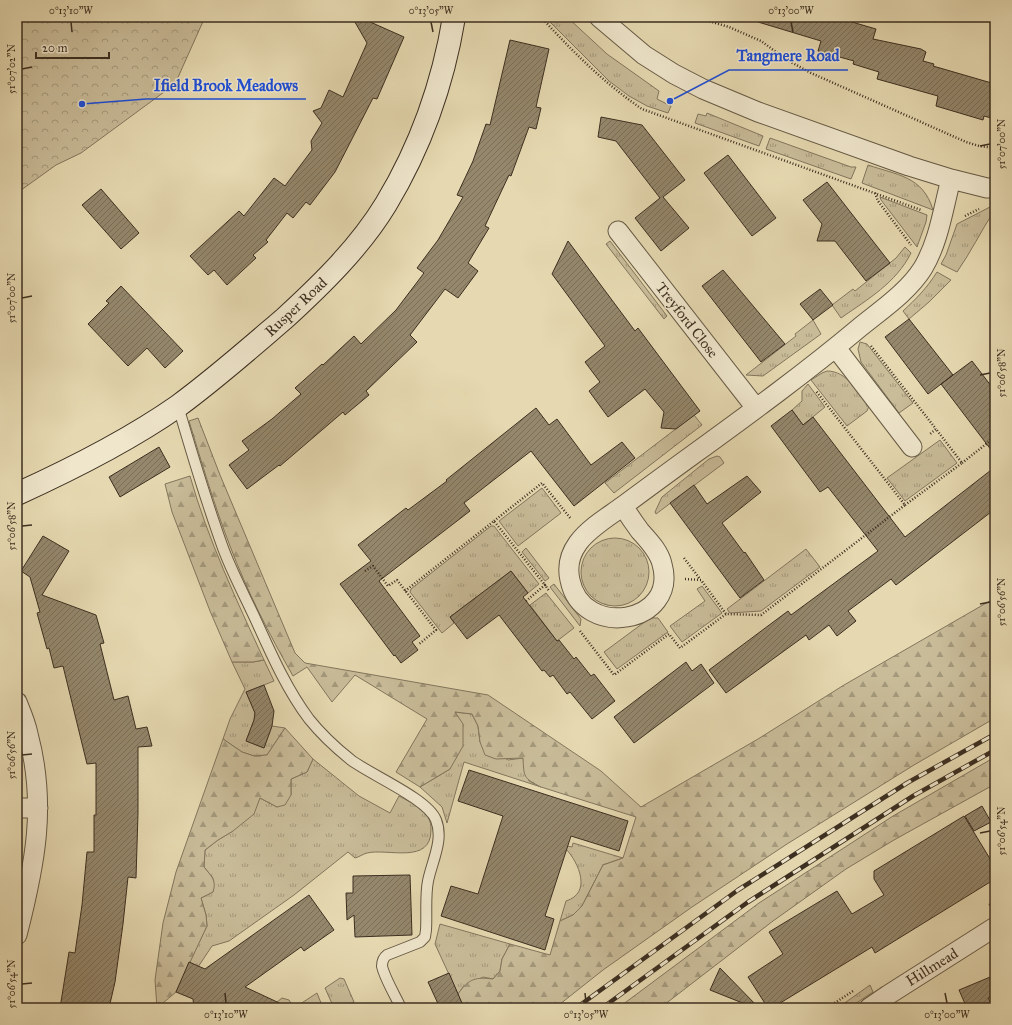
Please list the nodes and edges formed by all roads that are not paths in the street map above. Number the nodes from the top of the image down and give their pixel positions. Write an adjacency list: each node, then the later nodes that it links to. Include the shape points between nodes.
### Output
1 (454, 17): 7 (street, Rusper Road, via 439,88 424,128 408,165 370,228 353,250 309,296 258,342)
2 (598, 17): 3 (street, via 644,55 703,89 758,112)
3 (951, 179): 4 (street); 6 (street, via 931,252 922,268 907,287)
4 (995, 188)
5 (618, 231): 8 (street, Treyford Close)
6 (836, 348): 8 (street); 9 (street)
7 (178, 406): 10 (street, Rusper Road, via 136,433); 17 (lane, via 223,549 289,688 309,719 335,746 358,764 418,800 430,810 436,820 437,846 428,882 425,937 420,942 383,958 384,973)
8 (756, 408): 11 (street)
9 (912, 447)
10 (17, 494)
11 (623, 506): 11 (street, via 578,543 569,561 571,584 576,595 584,606 596,614 610,618 626,618 642,613 654,604 662,590 665,577 662,562)
12 (17, 702): 14 (street, via 30,740 36,772)
13 (17, 808): 14 (street)
14 (38, 808): 16 (street, via 32,871)
15 (995, 928): 18 (street, Hillmead)
16 (17, 935)
17 (401, 1008)
18 (869, 1008)

